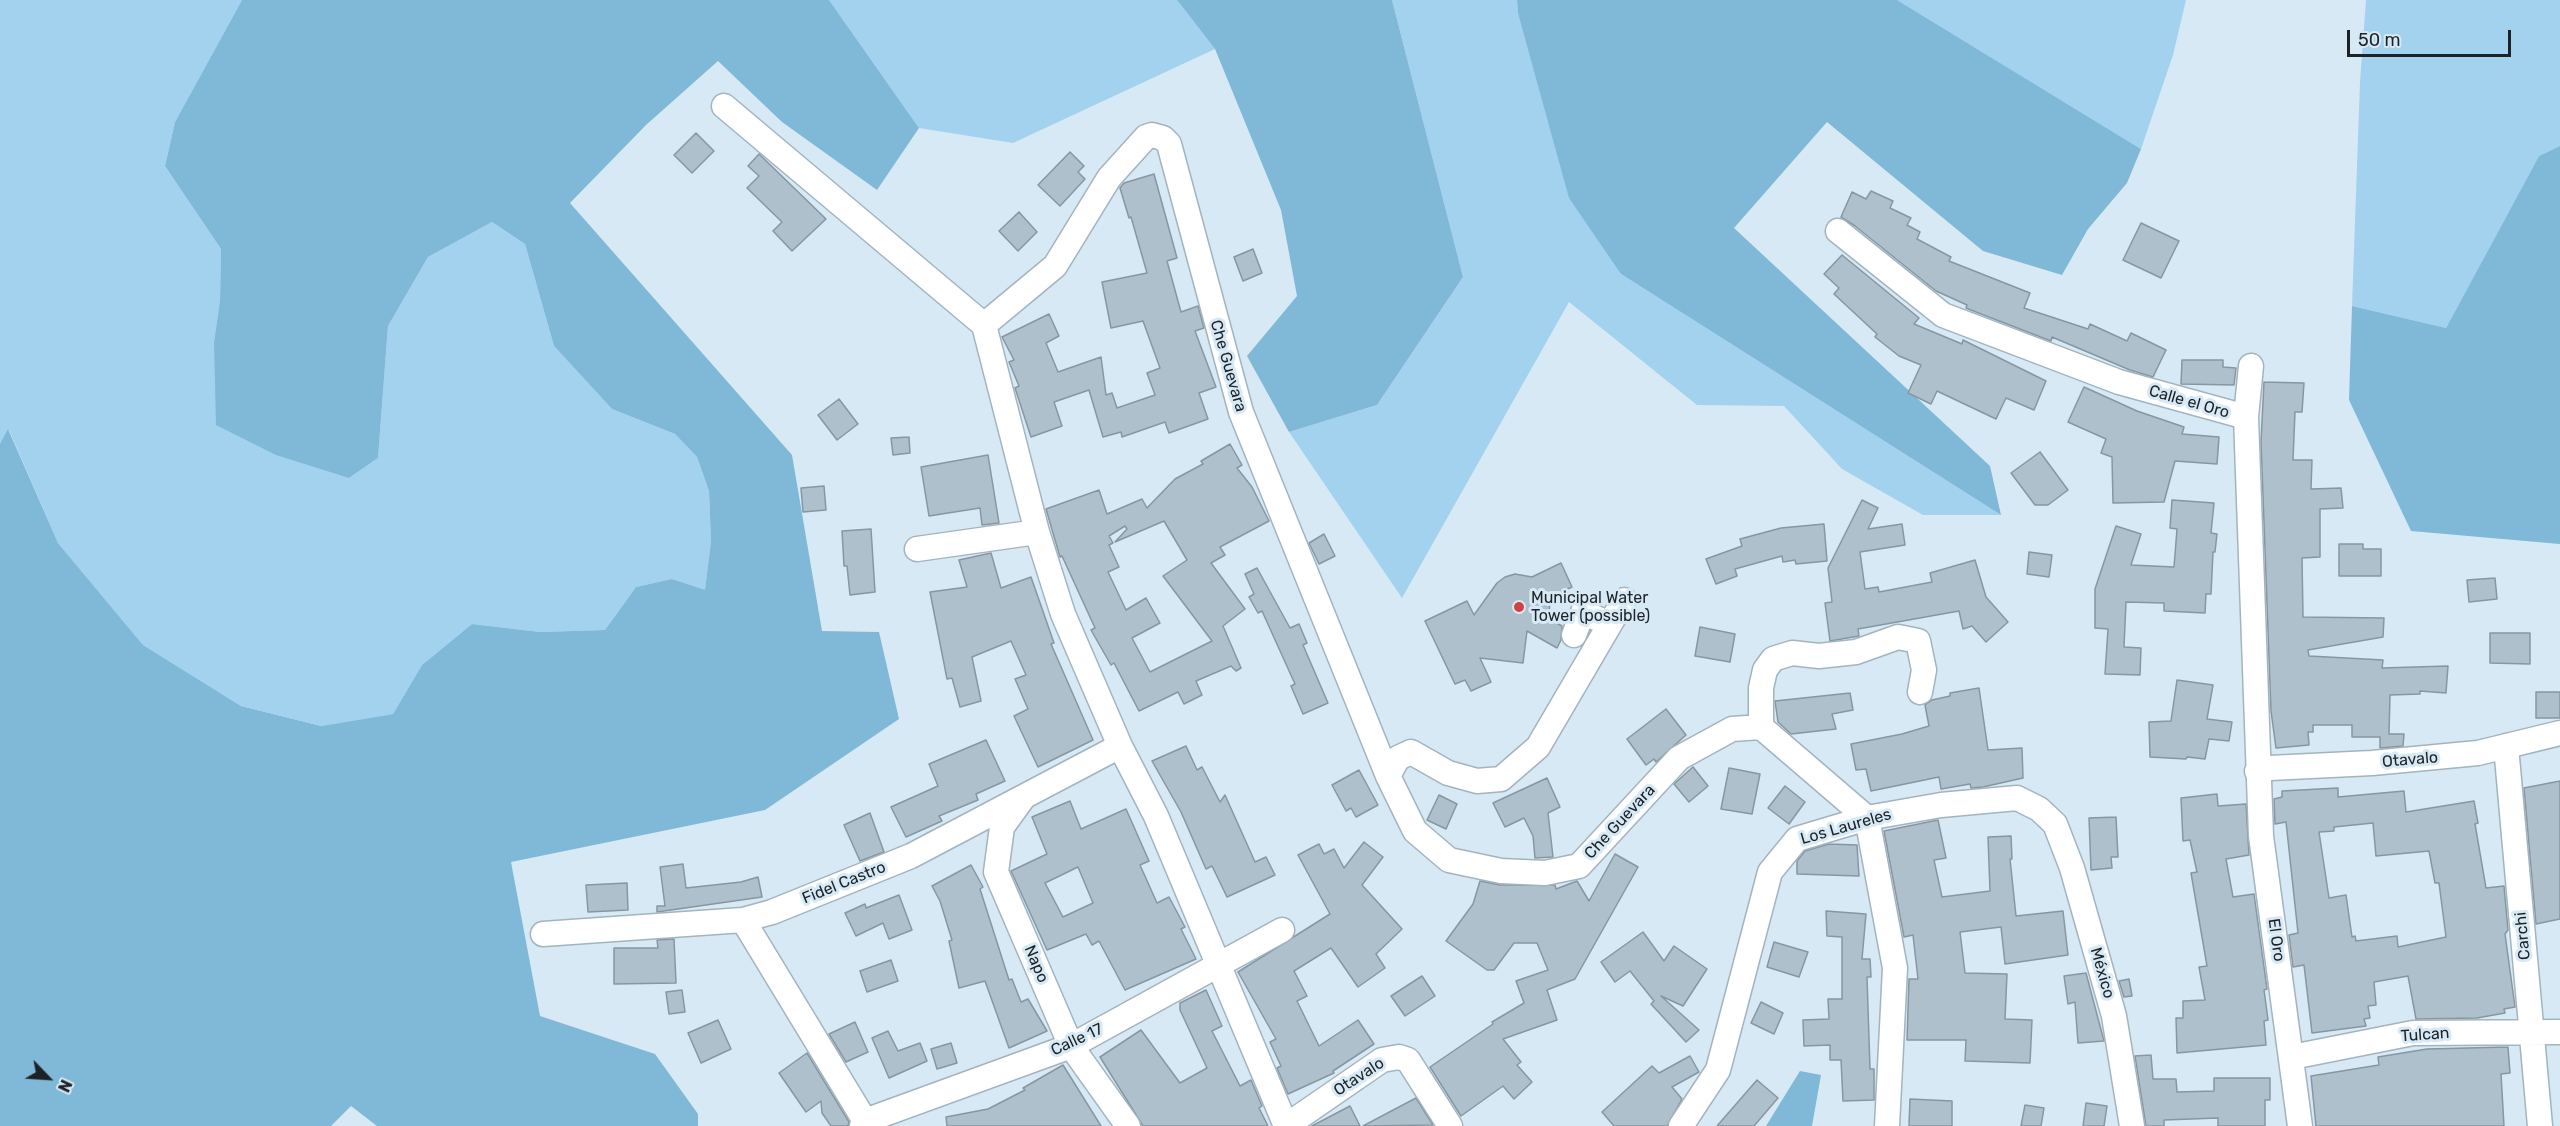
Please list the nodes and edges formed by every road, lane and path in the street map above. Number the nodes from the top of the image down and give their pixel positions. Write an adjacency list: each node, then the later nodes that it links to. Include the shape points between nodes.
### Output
1 (724, 106): 3 (street)
2 (1838, 231): 5 (street, Calle el Oro, via 1943,315 2119,382)
3 (984, 325): 6 (street); 17 (street, Che Guevara, via 1055,266 1109,178 1146,137 1163,138 1169,144 1241,412)
4 (2251, 366): 5 (street)
5 (2246, 417): 16 (street, Calle el Oro)
6 (1037, 532): 7 (street); 14 (street, via 1063,614)
7 (917, 549)
8 (1624, 600): 9 (street)
9 (1610, 624): 10 (street, via 1583,612); 17 (street, via 1539,747 1501,779 1477,781 1448,772 1411,752 1398,758)
10 (1574, 635)
11 (1920, 692): 12 (street, via 1924,670 1918,641 1898,637 1856,652 1819,656 1792,653 1773,659 1764,670)
12 (1761, 727): 17 (street, Che Guevara, via 1732,729 1679,758 1579,866 1545,873 1501,871 1449,860 1415,831); 19 (street)
13 (2560, 733): 15 (street, Otavalo)
14 (1120, 746): 18 (street, Fidel Castro); 24 (street, via 1156,816)
15 (2506, 746): 16 (street, Otavalo, via 2478,753 2353,765 2270,768); 25 (street, Carchi)
16 (2257, 762): 28 (street, El Oro, via 2261,836)
17 (1388, 776)
18 (1026, 794): 21 (street, Fidel Castro, via 911,856); 27 (street, Napo, via 1002,827 996,872)
19 (1867, 818): 20 (street, Los Laureles, via 1941,805 2017,798 2039,809); 33 (street, Los Laureles, via 1797,839 1770,872 1718,1070); 34 (street, via 1895,968)
20 (2055, 824): 35 (street, México, via 2072,868 2114,1016)
21 (743, 920): 23 (street, Fidel Castro); 29 (street)
22 (1282, 930): 24 (street, Calle 17)
23 (543, 934)
24 (1217, 965): 27 (street, Calle 17); 31 (street)
25 (2532, 1031): 26 (street, Tulcan); 28 (street, Tulcan, via 2413,1033); 37 (street, Carchi)
26 (2560, 1032)
27 (1071, 1046): 29 (street, Calle 17); 30 (street, Napo)
28 (2292, 1057): 36 (street, El Oro)
29 (863, 1123)
30 (1128, 1126)
31 (1286, 1126): 32 (street, Otavalo, via 1382,1060 1399,1057 1408,1060)
32 (1450, 1126)
33 (1681, 1126)
34 (1887, 1126)
35 (2132, 1126)
36 (2300, 1126)
37 (2540, 1126)

